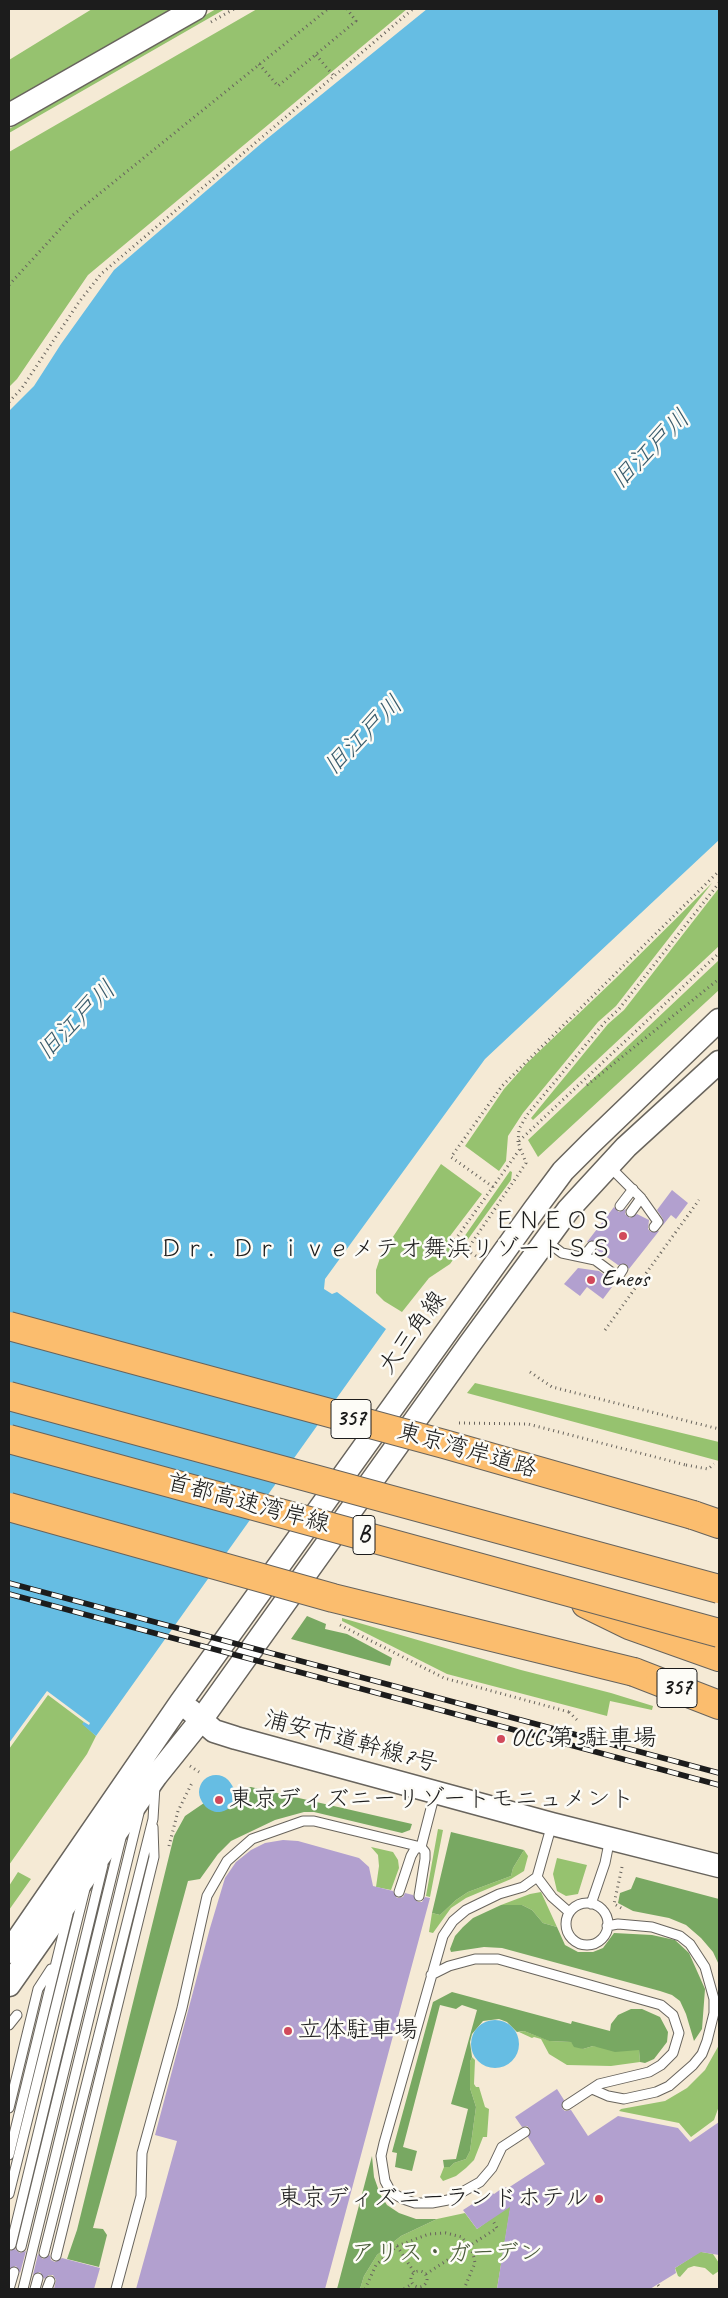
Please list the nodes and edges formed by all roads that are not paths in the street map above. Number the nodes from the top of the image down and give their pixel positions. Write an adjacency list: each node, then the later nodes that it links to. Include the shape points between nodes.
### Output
1 (195, 9): 2 (street)
2 (9, 116)
3 (719, 1020): 29 (street, 大三角線, via 558,1179)
4 (719, 1062): 5 (street)
5 (609, 1166): 6 (lane); 13 (street, via 568,1210)
6 (633, 1189): 7 (lane); 8 (lane)
7 (642, 1198): 9 (lane); 10 (lane)
8 (620, 1206)
9 (651, 1211): 11 (lane); 12 (lane, via 658,1222)
10 (631, 1212)
11 (645, 1219)
12 (654, 1227)
13 (546, 1241): 15 (lane, via 562,1253); 31 (street)
14 (592, 1246): 15 (lane)
15 (584, 1256): 16 (lane, via 598,1257 611,1266 618,1277)
16 (623, 1269)
17 (9, 1326): 21 (highway, 東京湾岸道路 / 357, bridge)
18 (9, 1396): 24 (highway, 首都高速湾岸線 / B, bridge)
19 (9, 1439): 23 (highway, 首都高速湾岸線 / B, bridge)
20 (9, 1507): 27 (highway, 357, bridge, via 334,1598)
21 (706, 1517): 22 (highway, 東京湾岸道路 / 357)
22 (719, 1524)
23 (549, 1586): 25 (highway, 首都高速湾岸線 / B, bridge); 26 (highway, bridge, via 629,1625)
24 (719, 1589)
25 (719, 1633)
26 (719, 1656)
27 (634, 1672): 28 (highway, 357); 30 (highway, 357)
28 (719, 1689)
29 (181, 1702): 31 (street, 浦安市道幹線7号); 49 (street, 大三角線)
30 (719, 1705)
31 (201, 1720): 32 (street); 33 (street, 浦安市道幹線7号, via 214,1730 236,1738)
32 (150, 1785): 34 (lane); 35 (street); 68 (lane)
33 (435, 1793): 36 (street, 浦安市道幹線7号); 39 (lane)
34 (152, 1820): 63 (lane); 64 (lane, via 154,1858)
35 (125, 1821): 38 (street); 62 (lane)
36 (552, 1824): 37 (street, 浦安市道幹線7号); 42 (lane)
37 (610, 1838): 40 (street, 浦安市道幹線7号); 46 (lane)
38 (108, 1843): 41 (street); 61 (lane)
39 (421, 1847): 43 (lane, via 415,1849 411,1856); 45 (lane, via 425,1859); 70 (lane, via 322,1822 303,1821 252,1839 227,1861 207,1896 182,2008 142,2153 141,2196)
40 (719, 1866)
41 (90, 1870): 44 (street); 60 (lane)
42 (538, 1877): 47 (lane, via 552,1897); 51 (lane, via 523,1887 482,1901 452,1922 443,1936)
43 (399, 1892)
44 (72, 1896): 50 (lane); 52 (street)
45 (419, 1896)
46 (591, 1904): 47 (lane, via 579,1905); 48 (lane, via 602,1909)
47 (569, 1912): 48 (lane, via 567,1932 583,1944 602,1939)
48 (607, 1926): 55 (lane, via 652,1927 680,1936 690,1944 705,1967 714,2013 702,2054 669,2086 624,2099)
49 (9, 1952)
50 (56, 1963): 57 (lane, via 38,1989); 59 (lane)
51 (431, 1975): 55 (lane, via 475,1959 498,1960 661,2005 673,2015 679,2033 672,2054 661,2065 649,2072 599,2084); 58 (lane, via 381,2156 382,2170 391,2192 415,2203 432,2204 464,2193 492,2168 502,2148)
52 (9, 1984)
53 (17, 2015): 54 (lane)
54 (9, 2025)
55 (592, 2089): 56 (lane)
56 (567, 2104)
57 (9, 2108)
58 (525, 2132)
59 (9, 2155)
60 (9, 2194)
61 (11, 2245)
62 (21, 2247)
63 (44, 2253)
64 (56, 2256)
65 (14, 2272): 67 (lane)
66 (38, 2278): 69 (lane)
67 (9, 2289)
68 (24, 2289)
69 (36, 2289)
70 (116, 2289)

